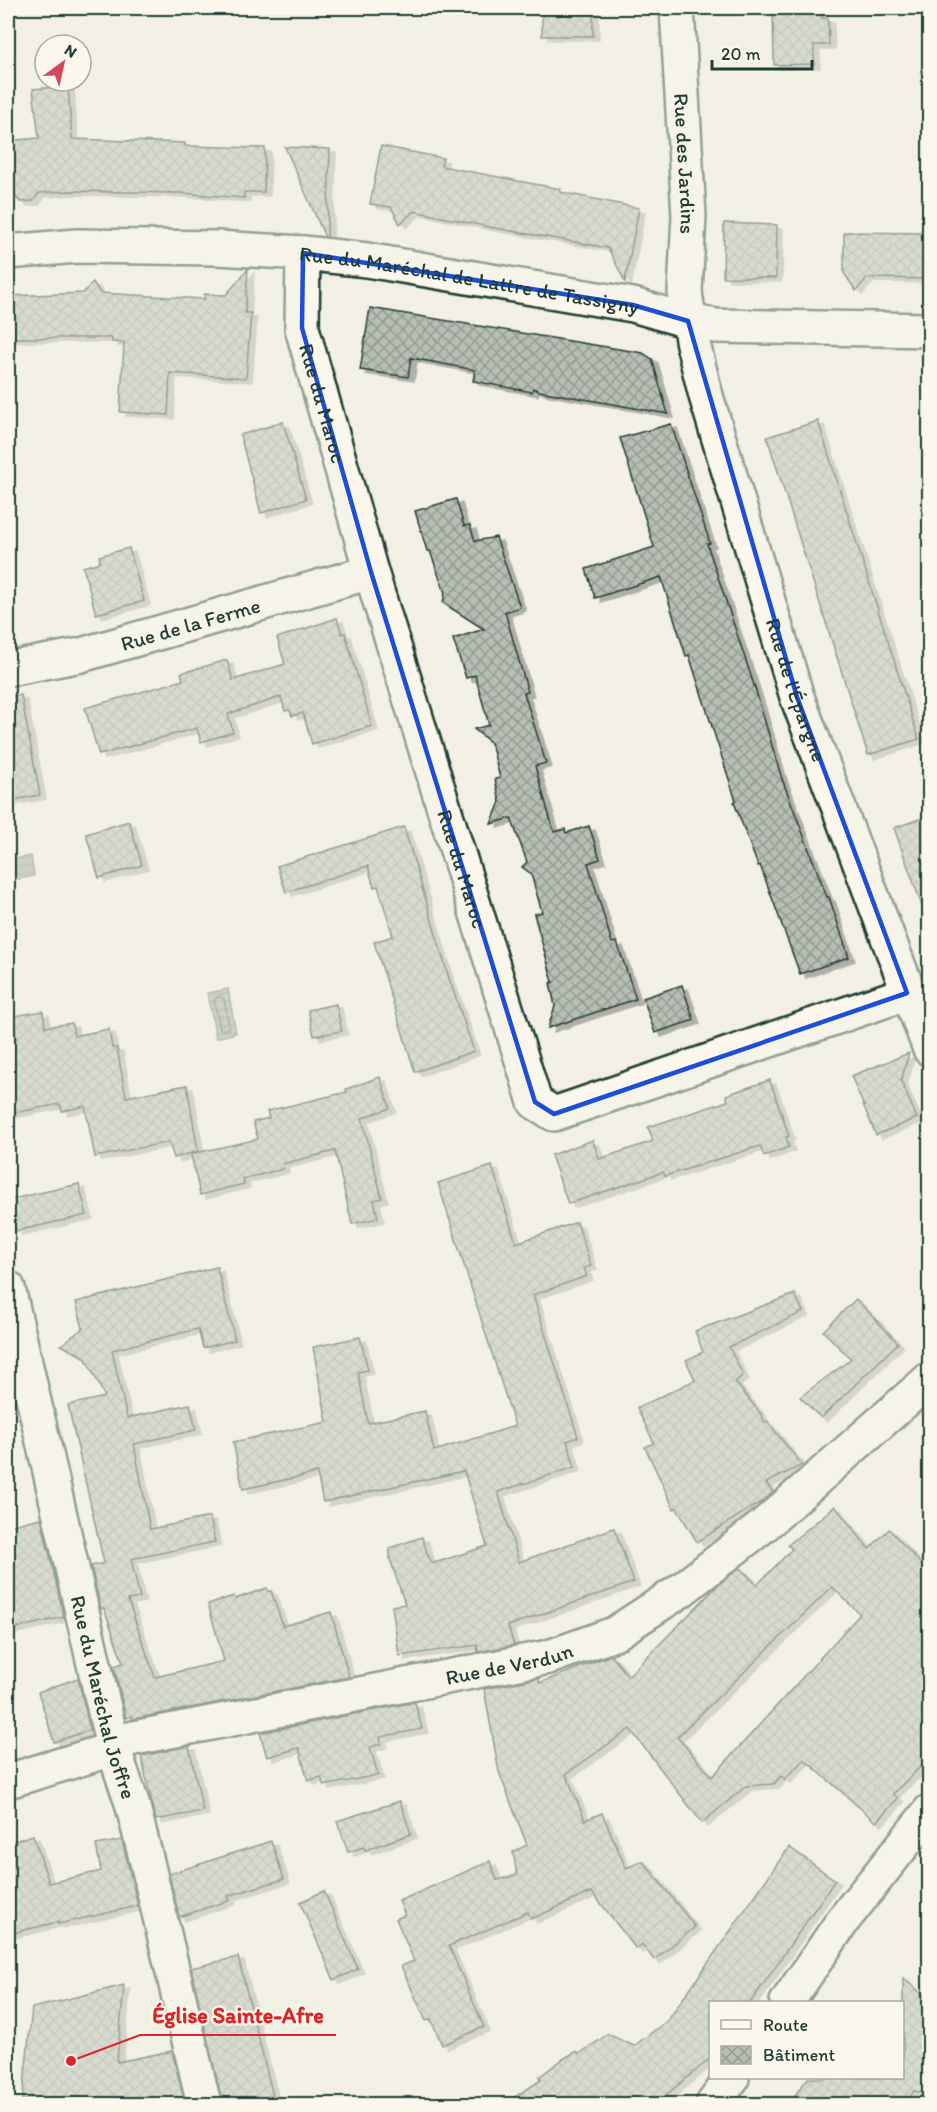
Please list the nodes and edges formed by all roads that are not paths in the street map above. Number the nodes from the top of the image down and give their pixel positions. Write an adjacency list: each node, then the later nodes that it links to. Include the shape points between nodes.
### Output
1 (677, 8): 4 (street, Rue des Jardins, via 689,216 685,292)
2 (8, 252): 3 (street, Rue du Maréchal de Lattre de Tassigny, via 77,246)
3 (303, 253): 4 (street, Rue du Maréchal de Lattre de Tassigny, via 633,304); 6 (street, Rue du Maroc, via 302,328)
4 (688, 321): 5 (street, Rue du Maréchal de Lattre de Tassigny, via 744,328); 8 (street, Rue de l'Épargne, via 706,396 797,697)
5 (930, 330)
6 (370, 572): 7 (street, Rue de la Ferme, via 81,655); 8 (street, Rue du Maroc, via 535,1101 554,1114)
7 (8, 669)
8 (907, 993): 9 (street, Rue de l'Épargne)
9 (930, 1050)
10 (8, 1288): 12 (street, Rue du Maréchal Joffre)
11 (930, 1379): 12 (street, Rue de Verdun, via 763,1526 680,1591 614,1634 549,1657 129,1739)
12 (113, 1746): 13 (street, Rue de Verdun); 17 (street, Rue du Maréchal Joffre, via 151,1877)
13 (8, 1780)
14 (930, 1811): 15 (street, via 844,1919)
15 (788, 2001)
16 (731, 2079): 18 (street)
17 (204, 2104)
18 (713, 2104)

